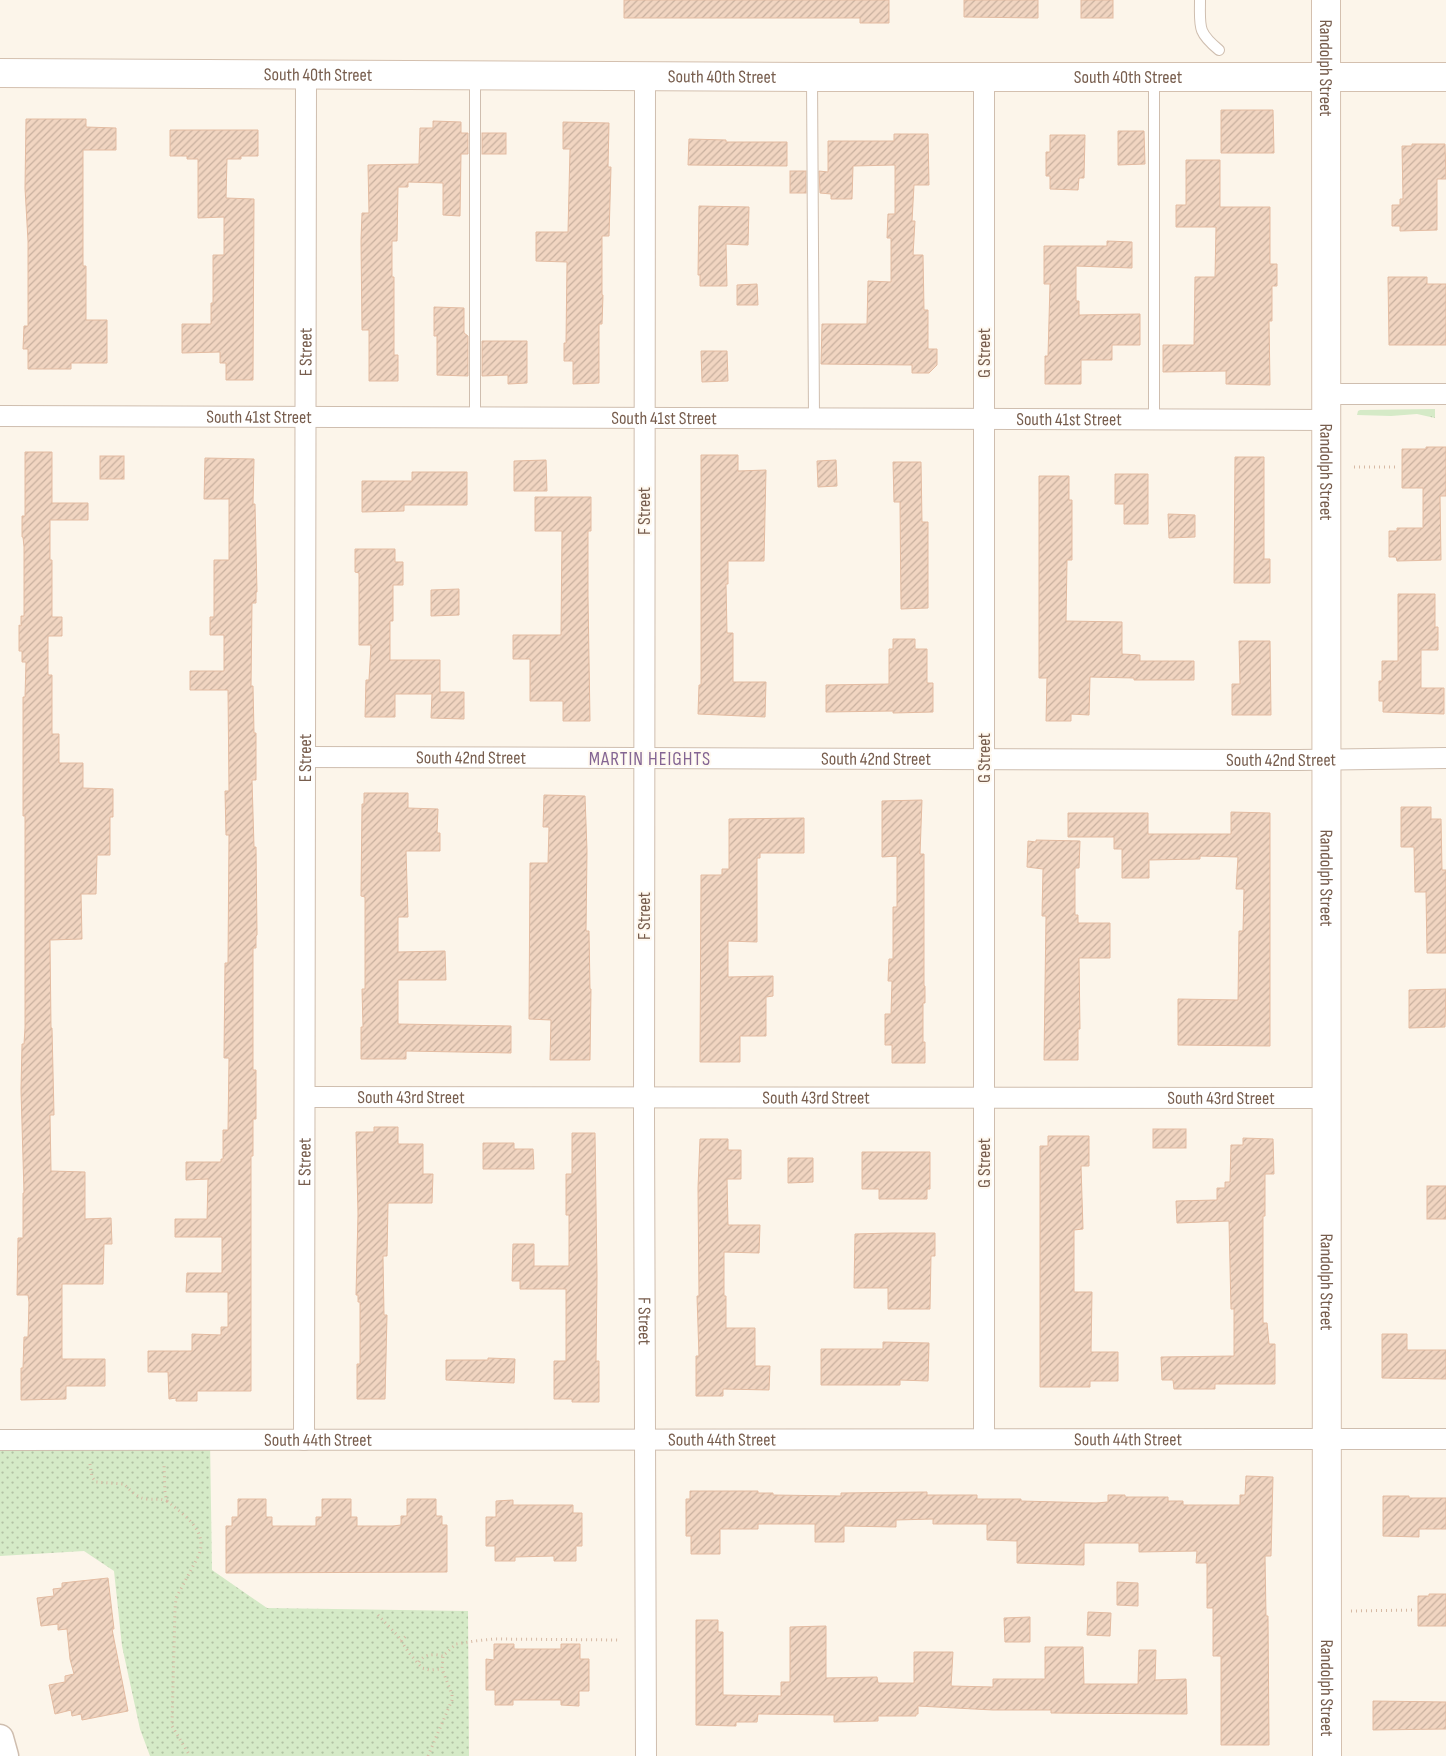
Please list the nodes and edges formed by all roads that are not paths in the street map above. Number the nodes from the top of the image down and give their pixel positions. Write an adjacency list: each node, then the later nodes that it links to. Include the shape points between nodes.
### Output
1 (1200, 0): 3 (lane, via 1202,32)
2 (1326, 0): 11 (main road, Randolph Street)
3 (1219, 50)
4 (0, 73): 5 (main road, South 40th Street)
5 (306, 75): 6 (main road, South 40th Street); 16 (street, E Street)
6 (475, 75): 7 (main road, South 40th Street); 17 (lane)
7 (645, 75): 9 (main road, South 40th Street); 18 (street, F Street)
8 (984, 76): 9 (main road, South 40th Street); 10 (main road, South 40th Street); 20 (street, G Street)
9 (812, 77): 19 (lane)
10 (1154, 77): 11 (main road, South 40th Street); 21 (lane)
11 (1326, 77): 12 (main road, South 40th Street); 14 (main road, Randolph Street)
12 (1446, 77)
13 (1446, 394): 14 (street, South 41st Street)
14 (1326, 407): 21 (street, South 41st Street); 26 (main road, Randolph Street)
15 (0, 416): 16 (street, South 41st Street)
16 (305, 417): 17 (street, South 41st Street); 22 (street, E Street)
17 (475, 418): 18 (street, South 41st Street)
18 (645, 418): 19 (street, South 41st Street); 23 (street, F Street)
19 (814, 419): 20 (street, South 41st Street)
20 (984, 419): 21 (street, South 41st Street); 25 (street, G Street)
21 (1154, 420)
22 (305, 756): 23 (street, South 42nd Street); 27 (street, E Street)
23 (644, 758): 25 (street, South 42nd Street); 28 (street, F Street)
24 (1446, 758): 26 (street, South 42nd Street)
25 (984, 759): 26 (street, South 42nd Street); 30 (street, G Street)
26 (1327, 759): 29 (main road, Randolph Street)
27 (305, 1097): 28 (street, South 43rd Street); 34 (street, E Street)
28 (644, 1098): 30 (street, South 43rd Street); 35 (street, F Street)
29 (1326, 1098): 30 (street, South 43rd Street); 36 (main road, Randolph Street)
30 (984, 1099): 31 (street, G Street)
31 (984, 1439): 35 (street, South 44th Street); 36 (street, South 44th Street)
32 (1446, 1439): 36 (street, South 44th Street)
33 (0, 1440): 34 (street, South 44th Street)
34 (304, 1440): 35 (street, South 44th Street)
35 (645, 1440): 39 (street, F Street)
36 (1326, 1440): 40 (main road, Randolph Street)
37 (0, 1738): 38 (street)
38 (5, 1756)
39 (646, 1756)
40 (1326, 1756)

